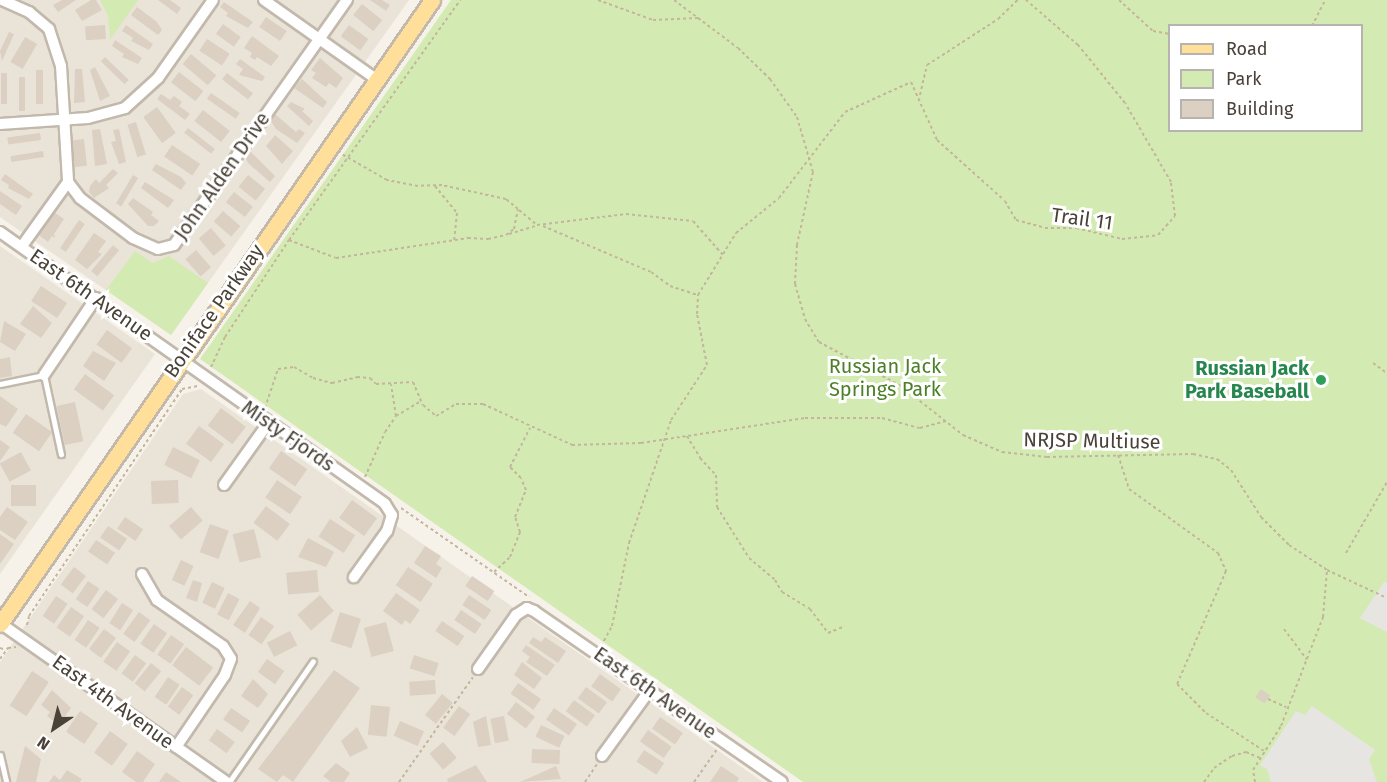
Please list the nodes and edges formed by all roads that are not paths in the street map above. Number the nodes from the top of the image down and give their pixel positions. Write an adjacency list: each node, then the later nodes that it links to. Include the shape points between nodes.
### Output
1 (2, 0): 8 (street, via 29,12 52,35 61,66)
2 (213, 0): 8 (street, via 140,97 111,114)
3 (264, 0): 6 (street)
4 (347, 0): 6 (street, John Alden Drive)
5 (432, 0): 7 (main road, Boniface Parkway)
6 (319, 38): 7 (street); 10 (street, John Alden Drive, via 174,245 167,249 149,247 111,224 80,198)
7 (376, 79): 14 (main road, Boniface Parkway)
8 (63, 121): 9 (street); 10 (street)
9 (0, 124)
10 (68, 182): 12 (street)
11 (0, 232): 12 (street, East 6th Avenue)
12 (22, 246): 13 (street, East 6th Avenue)
13 (96, 298): 14 (street, East 6th Avenue); 15 (street)
14 (181, 358): 17 (street, Misty Fjords); 22 (main road, Boniface Parkway)
15 (44, 375): 16 (lane); 18 (lane)
16 (0, 384)
17 (266, 420): 19 (street); 21 (street, Misty Fjords, via 385,504 392,516 387,531)
18 (61, 454)
19 (224, 485)
20 (142, 574): 26 (street, via 157,600 223,646 231,659 225,675)
21 (354, 577)
22 (0, 624): 26 (street, East 4th Avenue)
23 (313, 661): 29 (lane)
24 (478, 669): 25 (street, East 6th Avenue, via 516,615 530,610)
25 (650, 690): 28 (street); 31 (street, East 6th Avenue)
26 (176, 747): 29 (street, East 4th Avenue)
27 (0, 755): 30 (lane)
28 (603, 756)
29 (224, 781)
30 (6, 782)
31 (782, 782)

